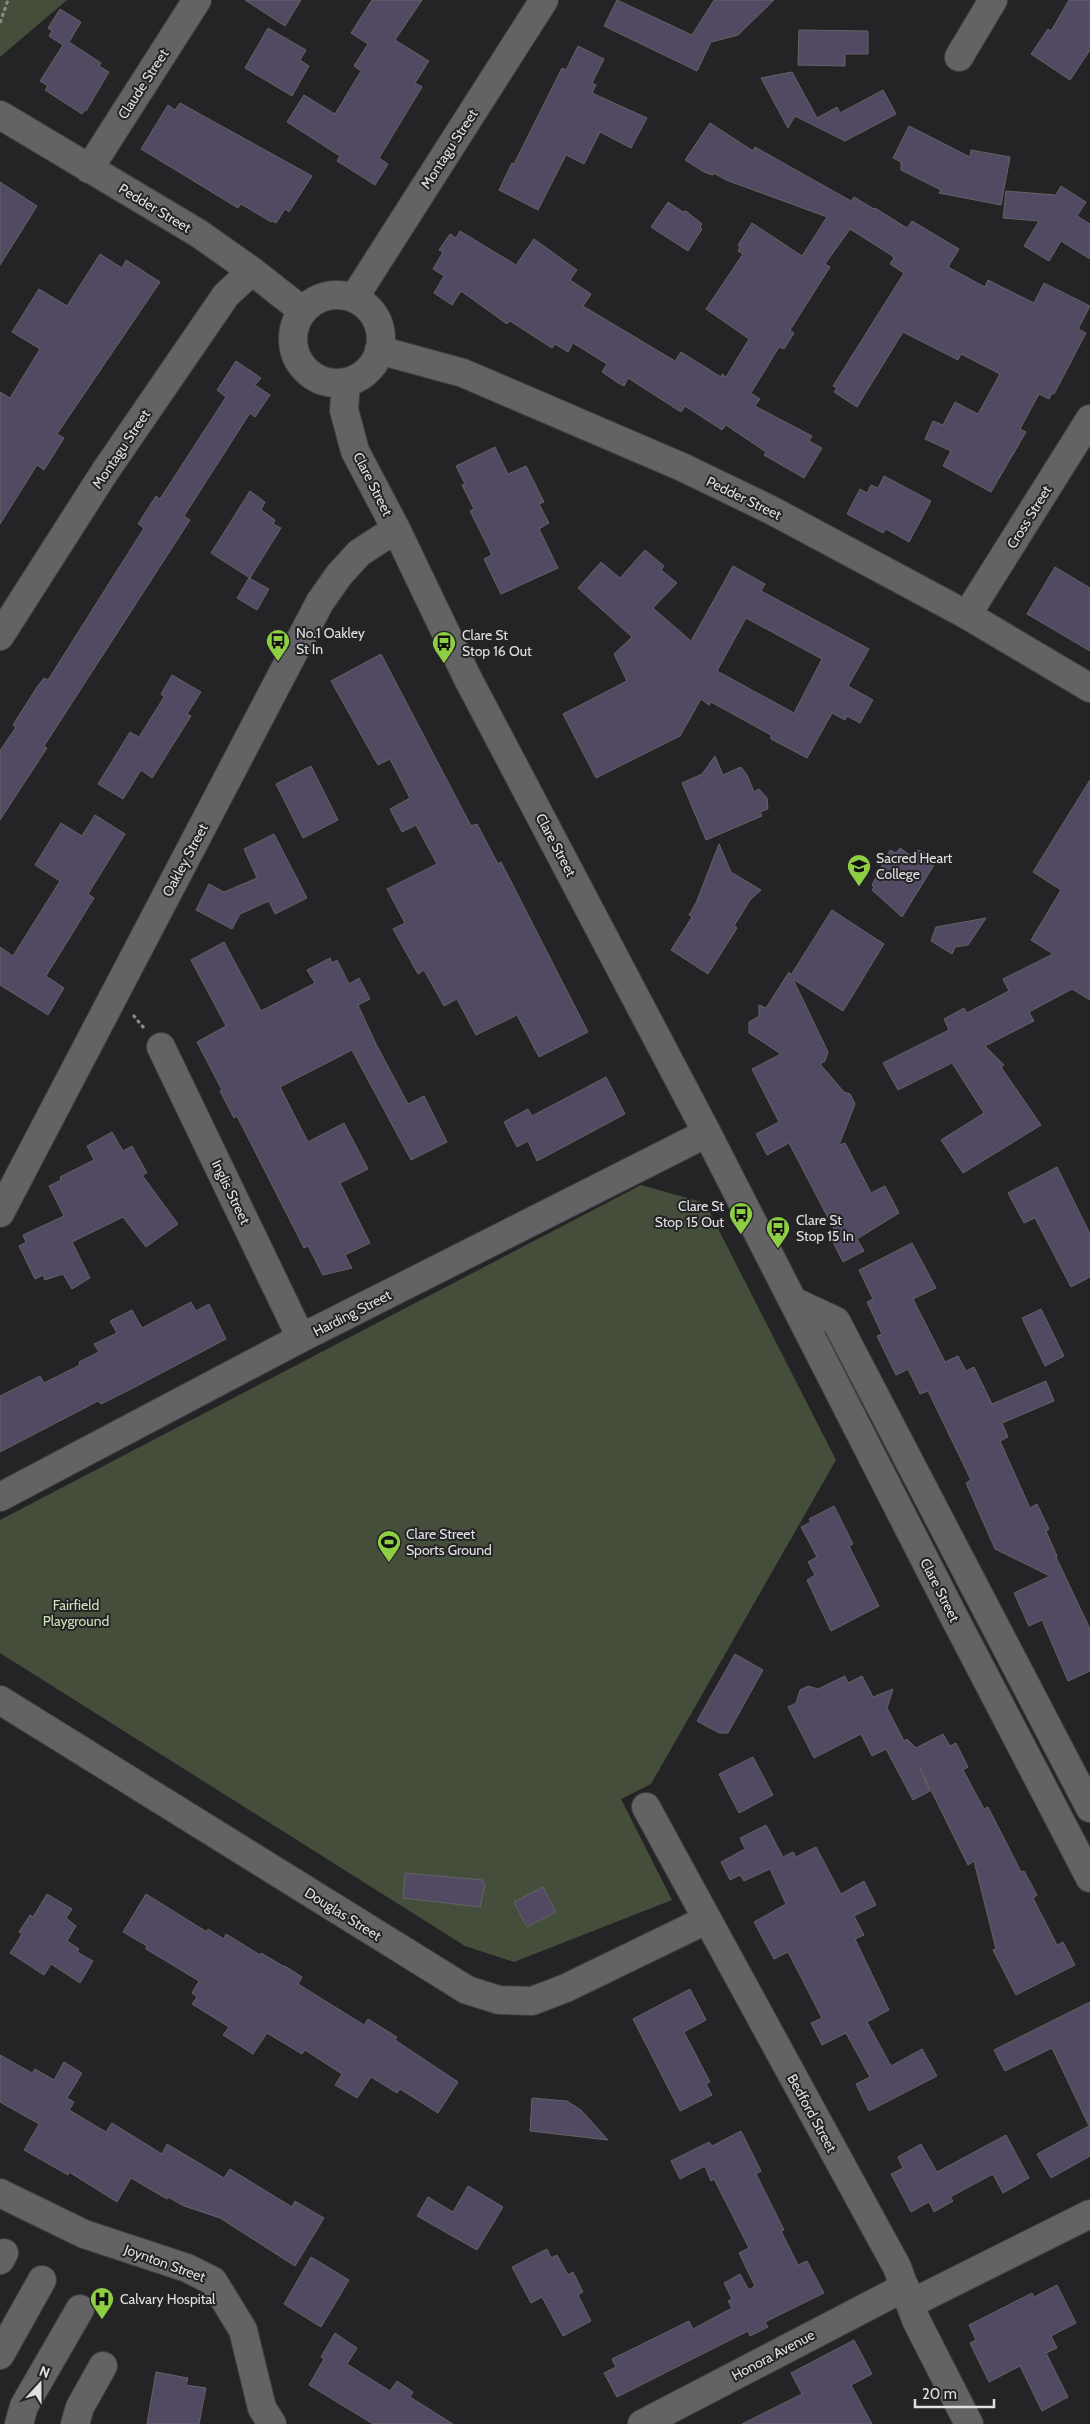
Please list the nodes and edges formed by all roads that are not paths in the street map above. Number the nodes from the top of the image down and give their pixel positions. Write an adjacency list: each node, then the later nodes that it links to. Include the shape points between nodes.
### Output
1 (197, 0): 6 (street, Claude Street)
2 (544, 0): 8 (street, Montagu Street)
3 (993, 0): 4 (street)
4 (959, 57)
5 (0, 115): 6 (street, Pedder Street)
6 (90, 169): 7 (street, Pedder Street, via 198,233)
7 (252, 270): 9 (street, Pedder Street); 15 (street, Montagu Street, via 226,296 192,344 104,473)
8 (354, 298): 9 (street, via 326,296); 10 (street, via 373,314 381,337)
9 (303, 311): 11 (street, via 293,336 300,362 320,379)
10 (380, 350): 11 (street, via 367,371); 14 (street, Pedder Street, via 464,373 682,468 771,510)
11 (346, 382): 13 (street, Clare Street, via 344,410 355,451)
12 (1090, 419): 14 (street, Cross Street)
13 (396, 529): 18 (street, Clare Street, via 467,677); 19 (street, Oakley Street, via 359,553 320,602)
14 (967, 614): 16 (street, Pedder Street)
15 (0, 636)
16 (1090, 688)
17 (161, 1047): 21 (street, Inglis Street)
18 (707, 1133): 20 (street, Clare Street); 21 (street, Harding Street)
19 (0, 1213)
20 (793, 1301): 25 (street, via 836,1321); 26 (street, Clare Street)
21 (301, 1338): 22 (street, Harding Street)
22 (0, 1497)
23 (0, 1700): 27 (street, Douglas Street, via 467,1990 498,2000 532,2001 566,1988)
24 (646, 1807): 27 (street, Bedford Street)
25 (1090, 1808)
26 (1090, 1878)
27 (706, 1920): 31 (street, Bedford Street, via 897,2267)
28 (0, 2193): 38 (street, Joynton Street, via 84,2234 187,2268 213,2281 243,2330 262,2408)
29 (1090, 2214): 31 (street, Honora Avenue)
30 (42, 2280): 33 (street)
31 (907, 2295): 39 (street, Honora Avenue); 40 (street, Bedford Street, via 916,2320)
32 (80, 2309): 36 (street, via 24,2406)
33 (0, 2355)
34 (102, 2366): 37 (street, via 80,2407)
35 (0, 2422): 36 (street)
36 (20, 2424)
37 (75, 2424)
38 (272, 2424)
39 (642, 2424)
40 (969, 2424)

